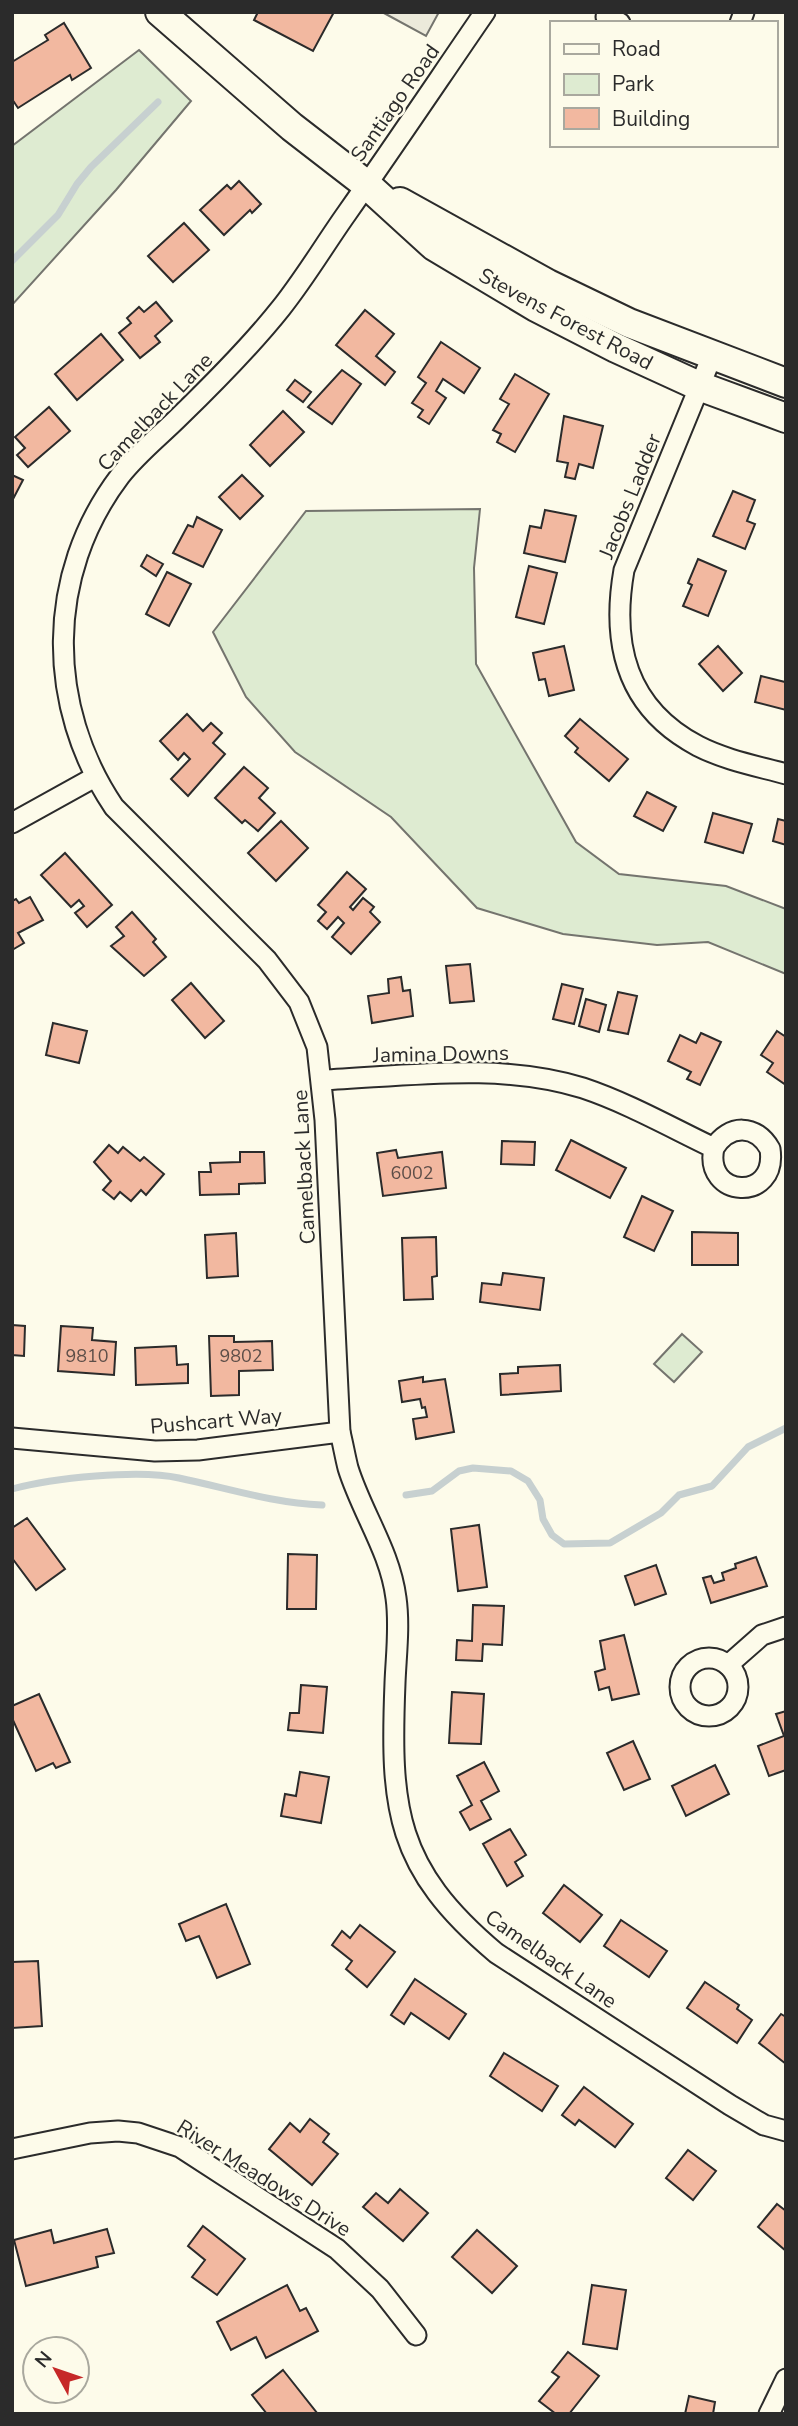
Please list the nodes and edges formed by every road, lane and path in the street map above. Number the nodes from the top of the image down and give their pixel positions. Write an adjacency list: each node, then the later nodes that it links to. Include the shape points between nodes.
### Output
1 (160, 12): 3 (street, Stevens Forest Road, via 292,127)
2 (485, 12): 3 (street, Santiago Road)
3 (367, 185): 4 (street, Stevens Forest Road, via 548,284); 6 (street, Stevens Forest Road, via 434,246 558,319); 9 (street, Camelback Lane, via 275,315 234,364 121,475 86,534 66,594 61,647 72,718)
4 (712, 356): 5 (street, Stevens Forest Road); 6 (street, Jacobs Ladder)
5 (786, 383)
6 (699, 386): 7 (street, Stevens Forest Road); 8 (street, Jacobs Ladder, via 624,570 619,640 645,700 676,732 725,757)
7 (786, 418)
8 (786, 774)
9 (94, 777): 10 (street); 11 (street, Camelback Lane, via 114,807 286,983 313,1035)
10 (12, 823)
11 (322, 1080): 12 (street, Jamina Downs, via 513,1073 584,1088); 13 (street, Camelback Lane)
12 (714, 1148)
13 (340, 1432): 14 (street, Pushcart Way, via 166,1451); 17 (street, Camelback Lane, via 348,1469 377,1532 396,1598 394,1783 408,1846 424,1878 465,1927 496,1953 730,2105)
14 (12, 1438)
15 (786, 1627): 16 (street, via 762,1635)
16 (728, 1665)
17 (786, 2131)
18 (12, 2149): 19 (street, River Meadows Drive, via 118,2131 148,2135 180,2147 337,2249 380,2289)
19 (416, 2334)
20 (786, 2379): 21 (street)
21 (769, 2414)

